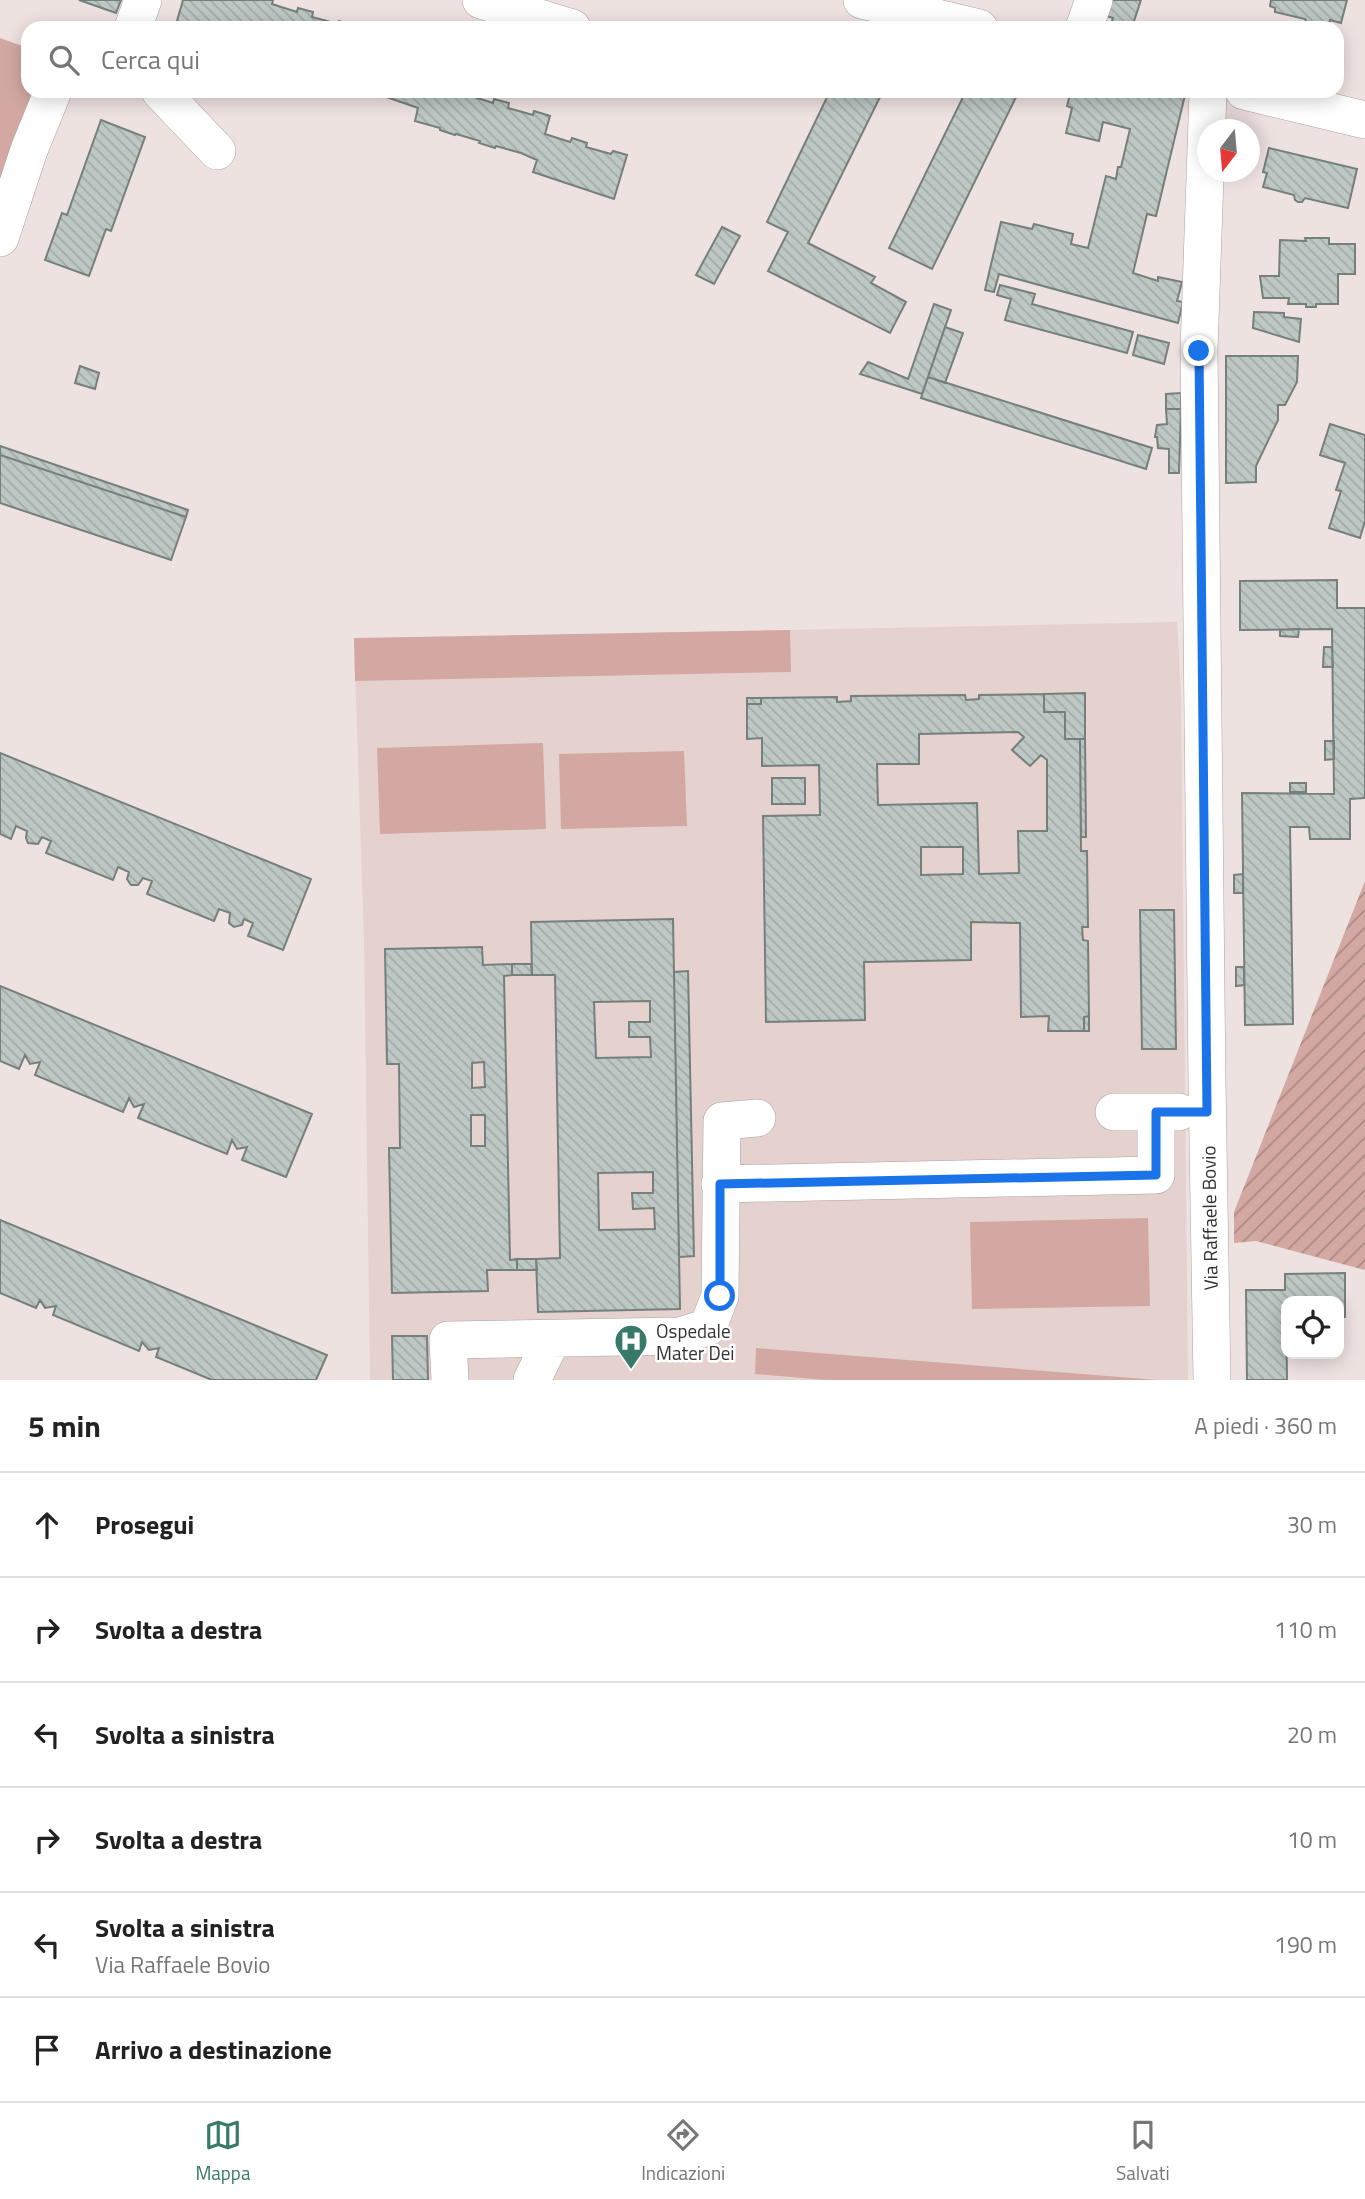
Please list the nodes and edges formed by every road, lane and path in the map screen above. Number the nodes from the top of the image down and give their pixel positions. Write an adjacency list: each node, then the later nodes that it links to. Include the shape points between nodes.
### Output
1 (143, 0): 5 (street)
2 (481, 0): 6 (street)
3 (865, 0): 7 (street)
4 (1094, 0): 8 (street)
5 (136, 21)
6 (549, 21)
7 (950, 21)
8 (1086, 21)
9 (50, 98): 15 (street)
10 (167, 98): 14 (street)
11 (1208, 98): 18 (street, Via Raffaele Bovio, via 1199,351)
12 (1273, 98): 13 (street)
13 (1365, 120)
14 (218, 151)
15 (0, 238)
16 (1114, 1112): 17 (street)
17 (1156, 1112): 18 (street); 20 (street, via 1156,1175)
18 (1207, 1112): 24 (street, Via Raffaele Bovio)
19 (739, 1119): 20 (street)
20 (720, 1184): 21 (street, via 720,1296 708,1327 680,1336)
21 (552, 1339): 22 (street, via 448,1340); 23 (street)
22 (450, 1380)
23 (532, 1380)
24 (1212, 1380)

